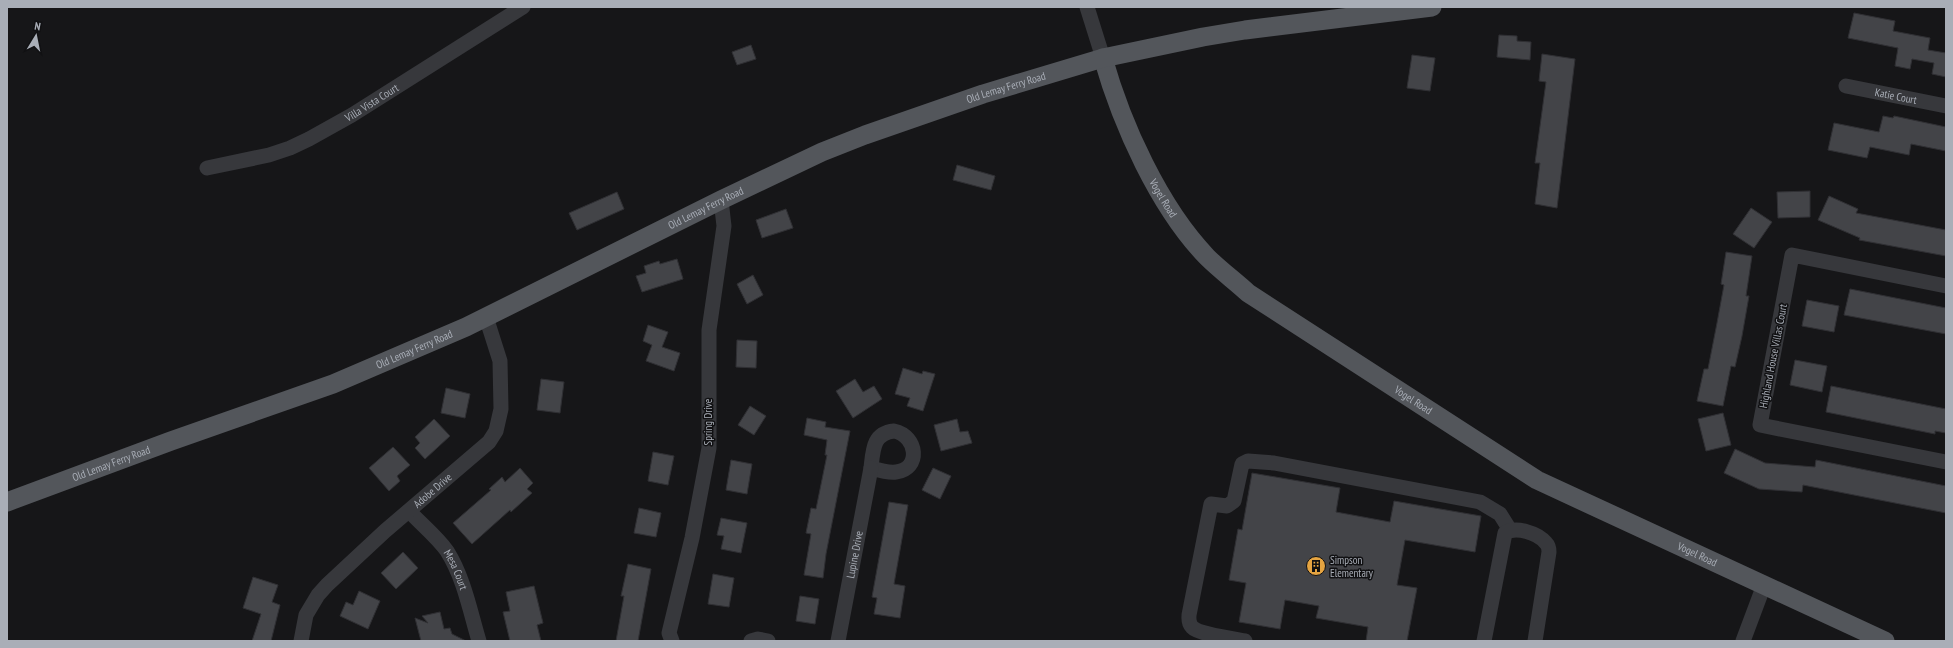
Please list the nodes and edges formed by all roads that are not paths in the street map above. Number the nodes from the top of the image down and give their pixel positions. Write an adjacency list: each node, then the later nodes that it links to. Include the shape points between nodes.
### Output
1 (523, 7): 7 (street, Villa Vista Court, via 352,115 309,139 269,155)
2 (1087, 7): 4 (street, Vogel Road)
3 (1432, 7): 4 (main road, Old Lemay Ferry Road, via 1203,36)
4 (1103, 58): 8 (main road, Old Lemay Ferry Road, via 983,94 865,135 822,152); 16 (main road, Vogel Road, via 1113,93 1141,157 1175,216 1207,256 1248,293 1537,480)
5 (1846, 86): 6 (street, Katie Court)
6 (1946, 106)
7 (208, 168)
8 (721, 200): 10 (main road, Old Lemay Ferry Road); 19 (street, Spring Drive, via 724,226 709,330 709,448 692,538 669,633)
9 (1946, 286): 11 (street, Highland House Villas Court, via 1792,255 1760,425)
10 (486, 317): 13 (main road, Old Lemay Ferry Road, via 334,384); 14 (street, Adobe Drive, via 500,361 501,409 496,431 489,442)
11 (1946, 462)
12 (871, 468): 22 (street, Lupine Drive)
13 (7, 502)
14 (409, 511): 17 (street, Adobe Drive, via 318,595 306,615); 18 (street, Mesa Court, via 446,550 454,564 461,579)
15 (1510, 530): 23 (street, via 1500,514 1480,502 1274,463 1248,461 1242,464 1234,501 1227,506 1212,504 1189,615 1189,623 1193,628); 24 (street, via 1505,533); 25 (street, via 1519,530 1547,543 1549,552)
16 (1764, 585): 26 (street); 27 (main road, Vogel Road)
17 (301, 641)
18 (479, 641)
19 (672, 641)
20 (751, 641): 21 (street)
21 (768, 641)
22 (838, 641)
23 (1244, 641)
24 (1484, 641)
25 (1535, 641)
26 (1743, 641)
27 (1885, 641)

